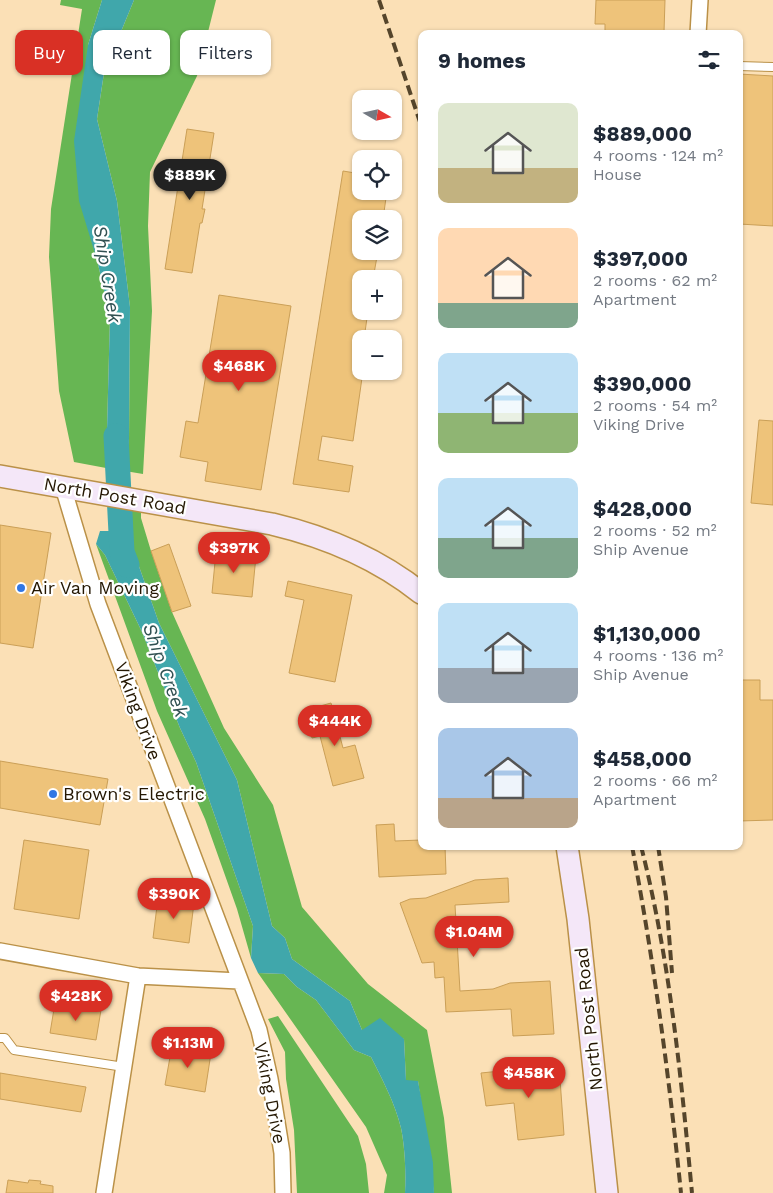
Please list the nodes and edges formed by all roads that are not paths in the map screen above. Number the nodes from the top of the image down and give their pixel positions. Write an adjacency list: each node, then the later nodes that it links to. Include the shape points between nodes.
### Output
1 (700, 0): 2 (street)
2 (698, 30)
3 (743, 66): 4 (lane)
4 (773, 67)
5 (0, 476): 6 (street, North Post Road)
6 (63, 487): 7 (street, North Post Road, via 308,532 353,550); 11 (street, Viking Drive, via 98,604)
7 (418, 591)
8 (568, 850): 16 (street, North Post Road)
9 (0, 951): 10 (street)
10 (138, 976): 11 (street); 13 (street)
11 (239, 981): 15 (street, Viking Drive, via 259,1030 270,1079 282,1153)
12 (0, 1038): 13 (lane, via 5,1038 14,1050)
13 (124, 1067): 14 (street)
14 (104, 1193)
15 (283, 1193)
16 (607, 1193)

